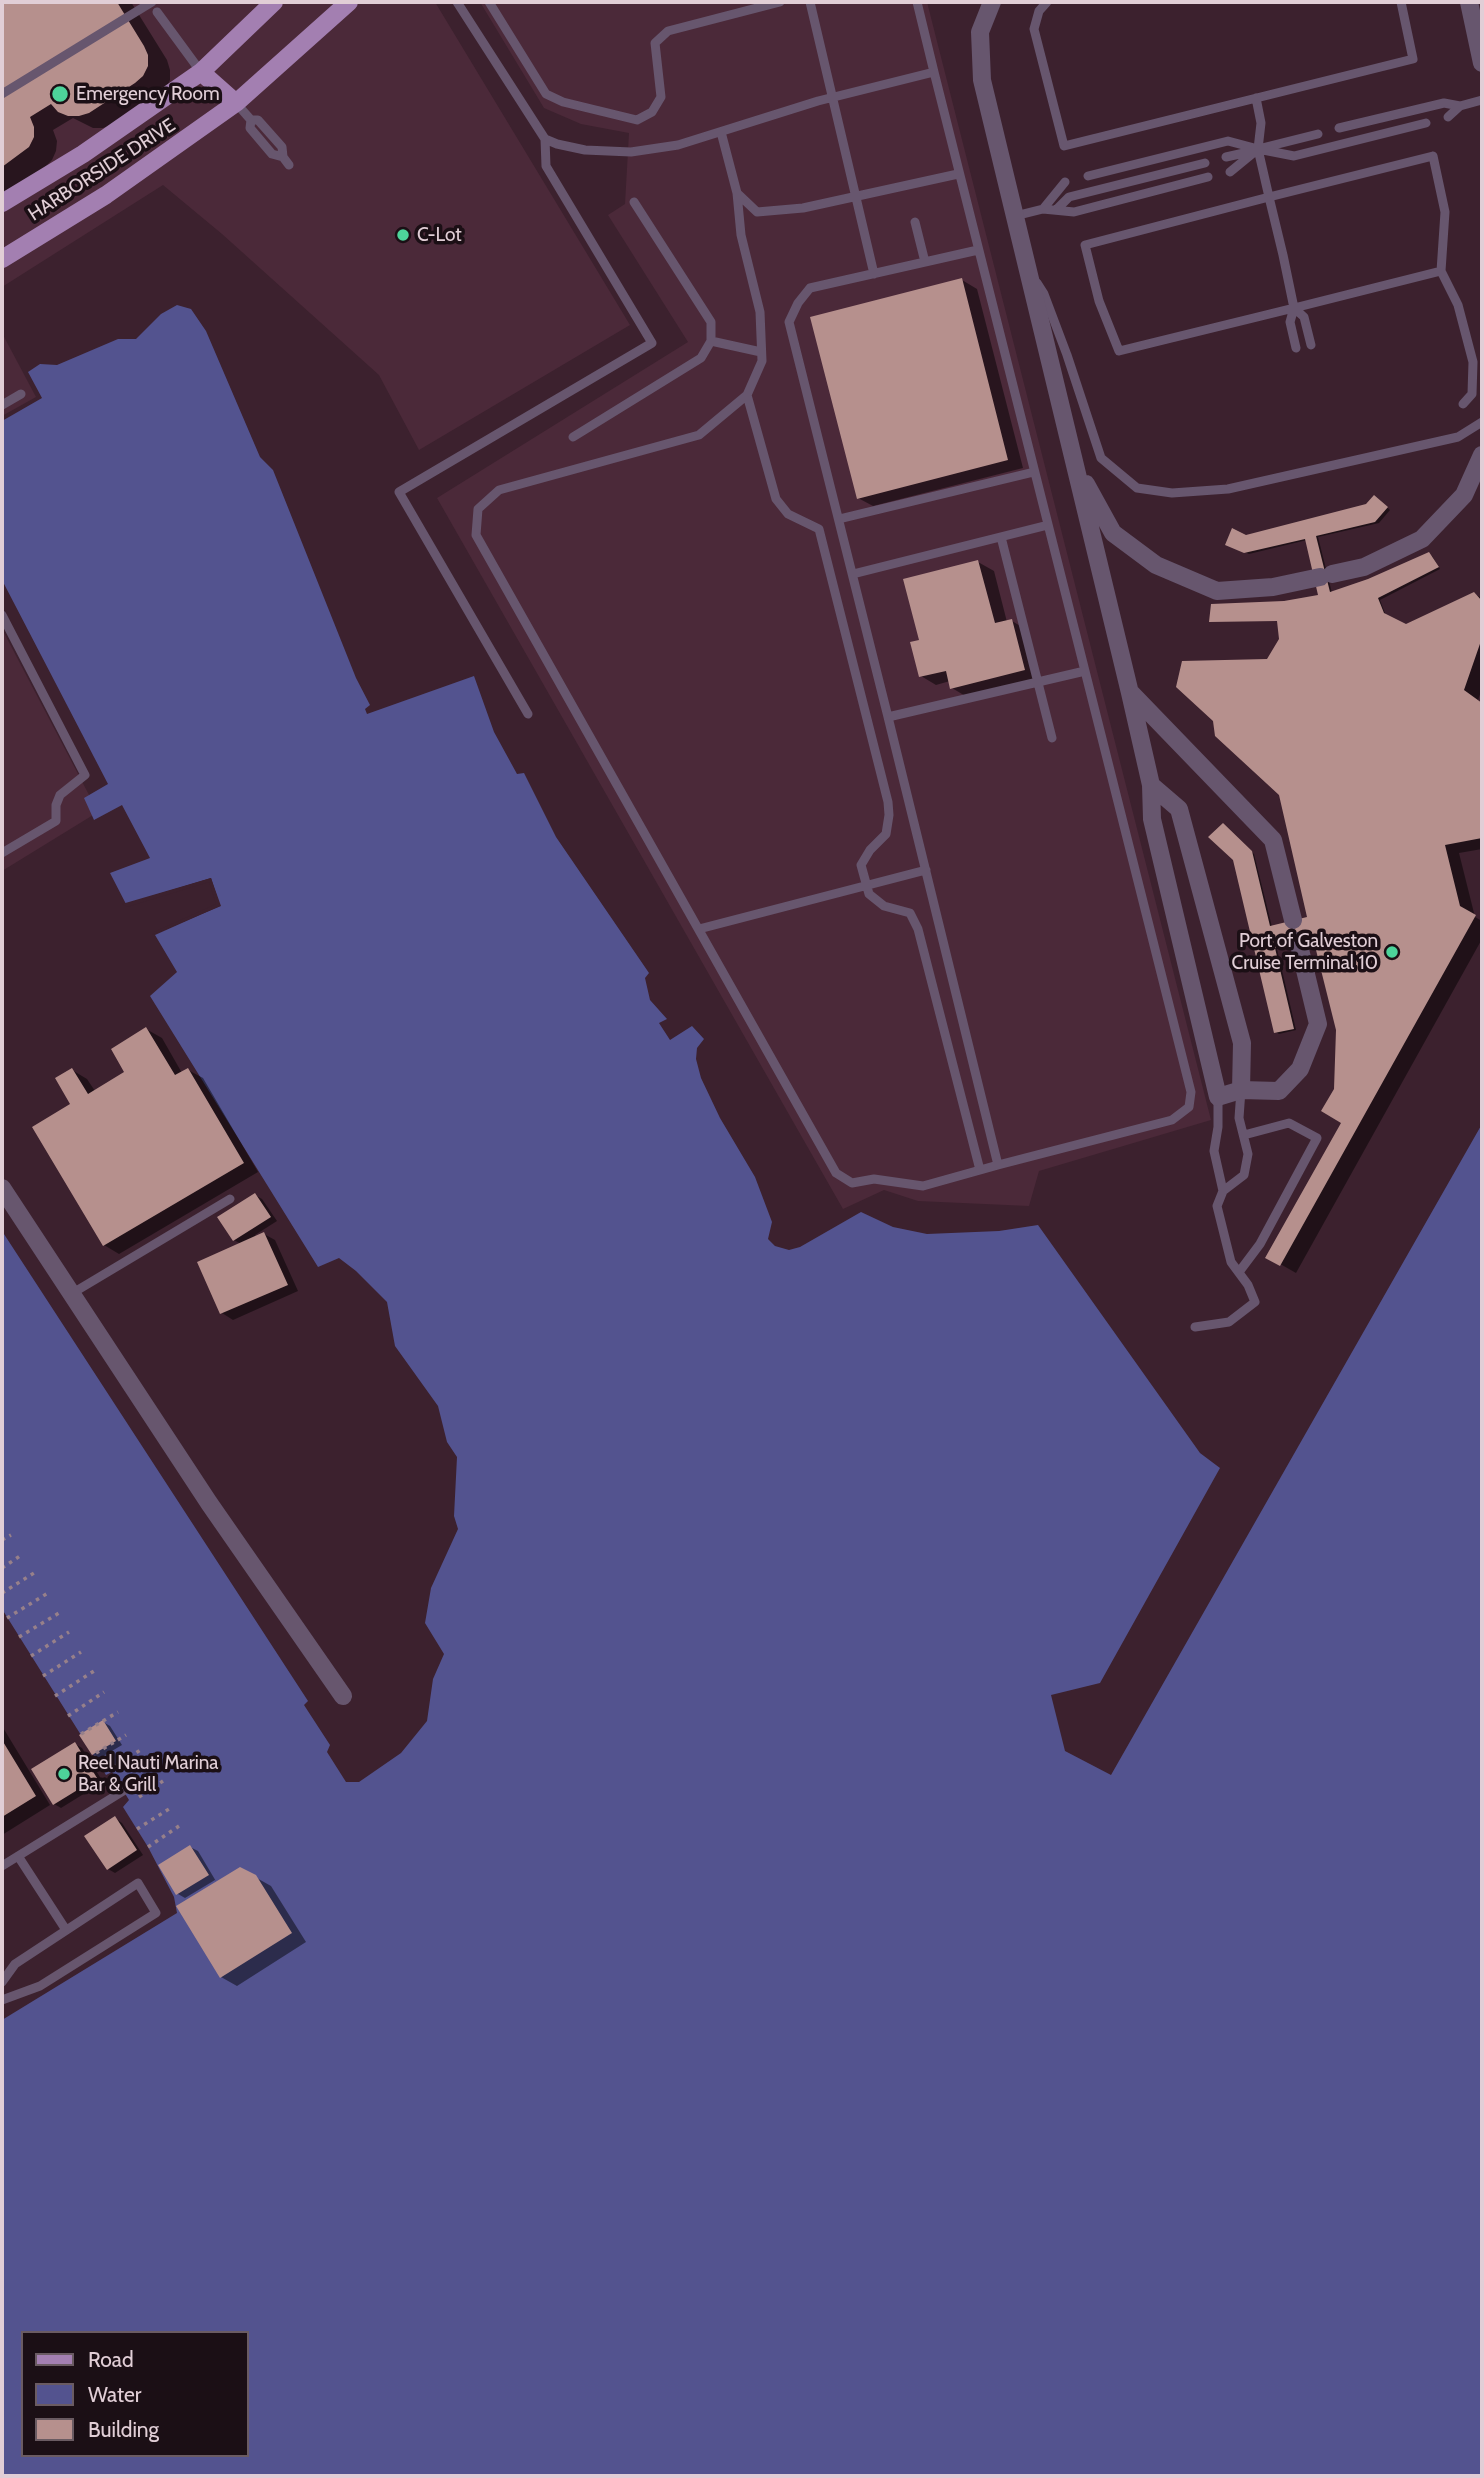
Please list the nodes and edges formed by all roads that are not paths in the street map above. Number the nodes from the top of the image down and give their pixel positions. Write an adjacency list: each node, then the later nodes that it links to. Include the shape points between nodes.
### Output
1 (152, 2): 17 (lane)
2 (274, 2): 15 (main road, HARBORSIDE DRIVE)
3 (349, 2): 21 (main road, HARBORSIDE DRIVE)
4 (457, 2): 28 (lane)
5 (489, 2): 6 (lane, via 546,94 637,120 652,112 662,97 655,43 667,31)
6 (780, 2)
7 (810, 2): 18 (lane)
8 (917, 2): 16 (lane)
9 (992, 2): 45 (street, via 980,32 982,80)
10 (1047, 2): 19 (lane, via 1034,29 1063,146)
11 (1401, 2): 19 (lane, via 1413,60)
12 (1469, 2): 14 (street)
13 (157, 12): 15 (lane)
14 (1482, 63)
15 (201, 72): 21 (main road); 41 (main road, HARBORSIDE DRIVE)
16 (934, 72): 18 (lane); 34 (lane)
17 (2, 94)
18 (833, 97): 26 (lane); 39 (lane)
19 (1256, 98): 29 (lane, via 1261,123)
20 (1482, 100): 22 (lane)
21 (236, 103): 31 (lane, via 272,154); 48 (main road, HARBORSIDE DRIVE, via 106,195)
22 (1460, 106): 23 (lane); 25 (lane, via 1444,103)
23 (1448, 117)
24 (1426, 123): 29 (lane, via 1294,156)
25 (1339, 128)
26 (721, 132): 28 (lane, via 631,152 585,150); 38 (lane)
27 (1318, 134): 29 (lane)
28 (545, 139): 75 (lane, via 546,166 652,343 399,492)
29 (1258, 149): 30 (lane); 33 (lane); 35 (lane, via 1228,141); 40 (lane)
30 (1226, 158)
31 (286, 161)
32 (1205, 163): 44 (lane, via 1069,197)
33 (1230, 172)
34 (958, 174): 39 (lane); 47 (lane)
35 (1088, 176)
36 (1208, 177): 44 (lane, via 1074,212)
37 (1065, 182): 43 (lane)
38 (737, 193): 39 (lane, via 757,212); 57 (lane, via 741,235 760,312)
39 (857, 196): 52 (lane)
40 (1269, 197): 51 (lane, via 1433,156 1445,212); 53 (lane); 53 (lane, via 1085,245 1099,301 1119,351)
41 (2, 202)
42 (634, 202): 54 (lane, via 711,322)
43 (1043, 209): 44 (lane); 45 (lane)
44 (1056, 210)
45 (1015, 216): 50 (street)
46 (915, 222): 49 (lane)
47 (978, 250): 49 (lane); 66 (lane)
48 (2, 259)
49 (925, 262): 52 (lane)
50 (1027, 265): 62 (lane, via 1044,295 1101,458 1137,488 1172,493 1228,489 1458,437); 65 (street)
51 (1441, 271): 53 (lane); 60 (lane, via 1458,306 1474,362 1472,394)
52 (874, 274): 67 (lane, via 810,288 789,321)
53 (1294, 308): 55 (lane, via 1304,317); 56 (lane, via 1290,322)
54 (711, 341): 57 (lane); 63 (lane, via 701,358)
55 (1311, 345)
56 (1296, 348)
57 (761, 352): 59 (lane, via 762,361)
58 (21, 394): 61 (lane)
59 (747, 395): 81 (lane, via 776,499 788,514 818,530 888,803 886,834 861,865); 83 (lane, via 699,435 499,490 478,509 476,535)
60 (1464, 404)
61 (2, 405)
62 (1482, 422)
63 (573, 437)
64 (1482, 456): 65 (street, via 1464,495 1422,539 1364,567 1273,587 1217,591 1156,565 1113,533)
65 (1075, 463): 74 (street)
66 (1034, 472): 67 (lane); 68 (lane)
67 (839, 519): 70 (lane)
68 (1048, 525): 69 (lane); 72 (lane)
69 (1001, 537): 70 (lane); 73 (lane)
70 (853, 575): 76 (lane)
71 (2, 615): 79 (lane, via 85,775 60,795 56,821)
72 (1085, 671): 73 (lane); 88 (lane, via 1191,1092 1189,1107 1172,1120)
73 (1039, 682): 76 (lane); 77 (lane)
74 (1130, 692): 78 (street); 82 (street, via 1273,840)
75 (528, 714)
76 (888, 718): 80 (lane)
77 (1052, 738)
78 (1152, 785): 85 (street, via 1179,809 1242,1044); 86 (street, via 1152,819)
79 (2, 853)
80 (926, 870): 81 (lane); 88 (lane)
81 (866, 886): 83 (lane); 89 (lane, via 884,906 910,913 918,929)
82 (1293, 920)
83 (699, 929): 89 (lane, via 836,1173 852,1183 874,1179 923,1186)
84 (1298, 941): 85 (street, via 1318,1024 1300,1069 1279,1091)
85 (1241, 1090): 86 (street); 87 (lane, via 1239,1118)
86 (1218, 1097): 91 (lane, via 1214,1151)
87 (1244, 1135): 91 (lane, via 1248,1154 1244,1175); 93 (lane, via 1289,1123 1317,1138 1260,1244)
88 (998, 1165): 89 (lane)
89 (980, 1170)
90 (2, 1188): 94 (street)
91 (1223, 1191): 93 (lane, via 1217,1206 1231,1262)
92 (230, 1199): 94 (lane)
93 (1239, 1272): 95 (lane, via 1255,1302 1229,1322)
94 (71, 1294): 96 (street)
95 (1195, 1327)
96 (343, 1696)
97 (128, 1788): 98 (lane)
98 (18, 1856): 99 (lane); 100 (lane)
99 (2, 1866)
100 (66, 1930): 101 (lane, via 15,1964); 102 (lane, via 138,1883 156,1913 40,1986)
101 (2, 1982)
102 (2, 2000)

